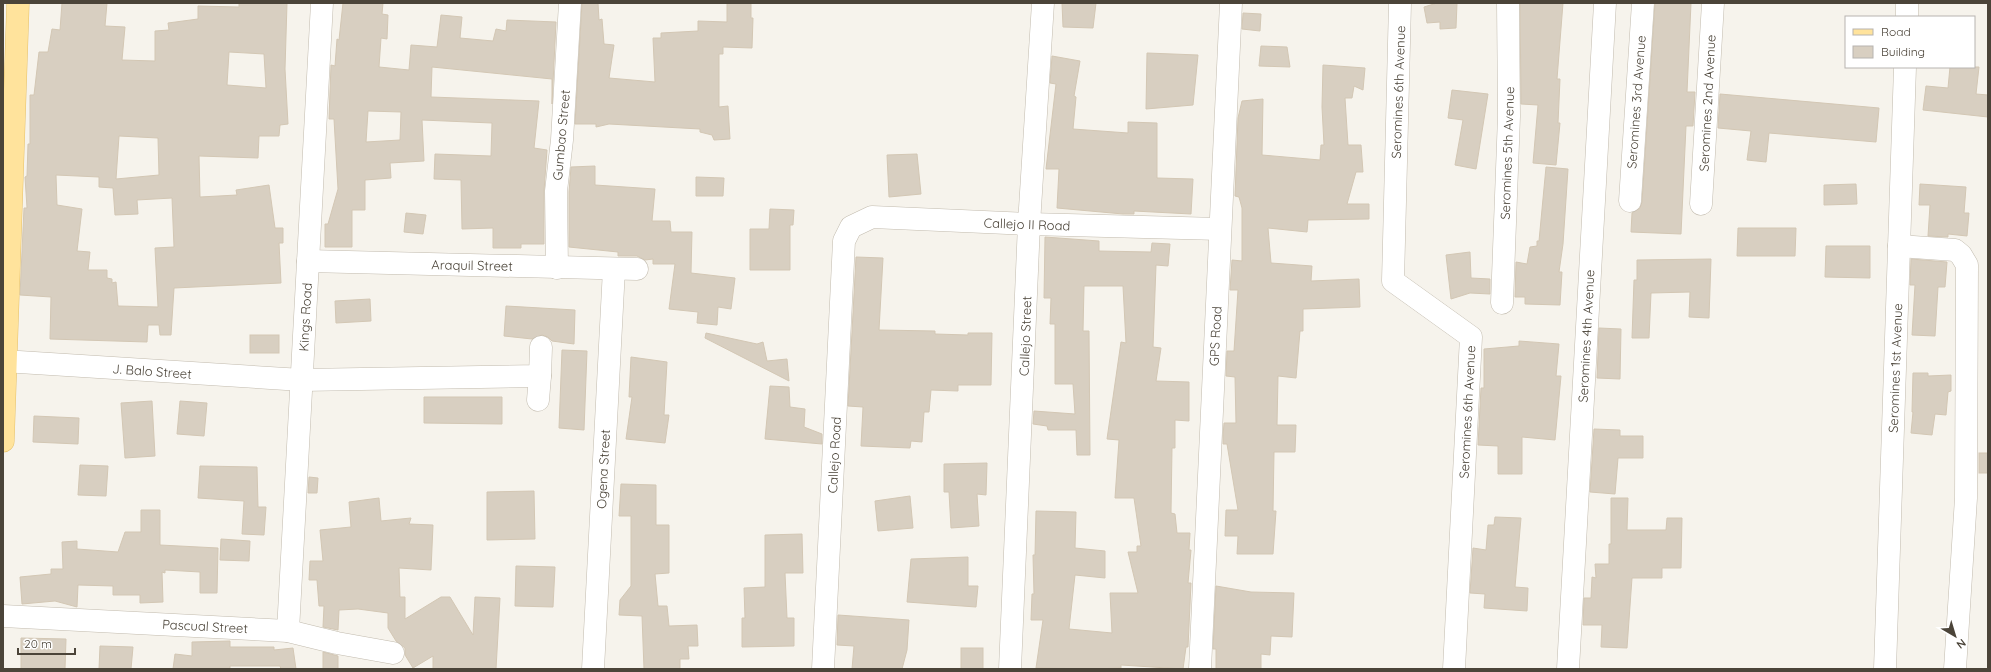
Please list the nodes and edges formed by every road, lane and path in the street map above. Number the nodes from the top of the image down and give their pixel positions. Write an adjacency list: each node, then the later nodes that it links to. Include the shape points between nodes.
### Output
1 (18, 3): 14 (main road)
2 (322, 3): 21 (street, Kings Road)
3 (570, 3): 22 (street, Gumbao Street, via 562,140 556,191)
4 (1043, 3): 17 (street, Callejo Street)
5 (1231, 3): 18 (street, GPS Road)
6 (1400, 3): 39 (street, Seromines 6th Avenue, via 1393,281 1471,337)
7 (1508, 3): 25 (street, Seromines 5th Avenue, via 1509,116)
8 (1605, 3): 40 (street, Seromines 4th Avenue)
9 (1642, 3): 15 (street, Seromines 3rd Avenue)
10 (1713, 3): 16 (street, Seromines 2nd Avenue)
11 (1907, 3): 12 (street)
12 (1907, 16)
13 (1905, 68): 20 (street, Seromines 1st Avenue)
14 (9, 114): 27 (main road)
15 (1630, 201)
16 (1701, 204)
17 (1029, 224): 18 (street, Callejo II Road); 19 (street, Callejo II Road, via 872,217 851,227); 37 (street, Callejo Street)
18 (1220, 228): 38 (street, GPS Road)
19 (844, 241): 36 (street, Callejo Road)
20 (1899, 246): 41 (street, Seromines 1st Avenue); 42 (street, via 1955,250 1967,265 1966,498)
21 (308, 261): 22 (street, Araquil Street); 29 (street, Kings Road)
22 (556, 268): 23 (street, Araquil Street)
23 (614, 269): 24 (street, Araquil Street); 35 (street, Ogena Street)
24 (637, 269)
25 (1502, 303)
26 (541, 347): 28 (street)
27 (4, 361): 29 (street, J. Balo Street); 31 (main road)
28 (540, 376): 29 (street, J. Balo Street); 30 (street)
29 (302, 380): 33 (street, Kings Road)
30 (538, 400)
31 (3, 441)
32 (3, 616): 33 (street, Pascual Street)
33 (288, 631): 34 (street, Pascual Street)
34 (393, 653)
35 (593, 669)
36 (823, 669)
37 (1010, 669)
38 (1200, 669)
39 (1454, 669)
40 (1568, 669)
41 (1885, 669)
42 (1955, 669)

